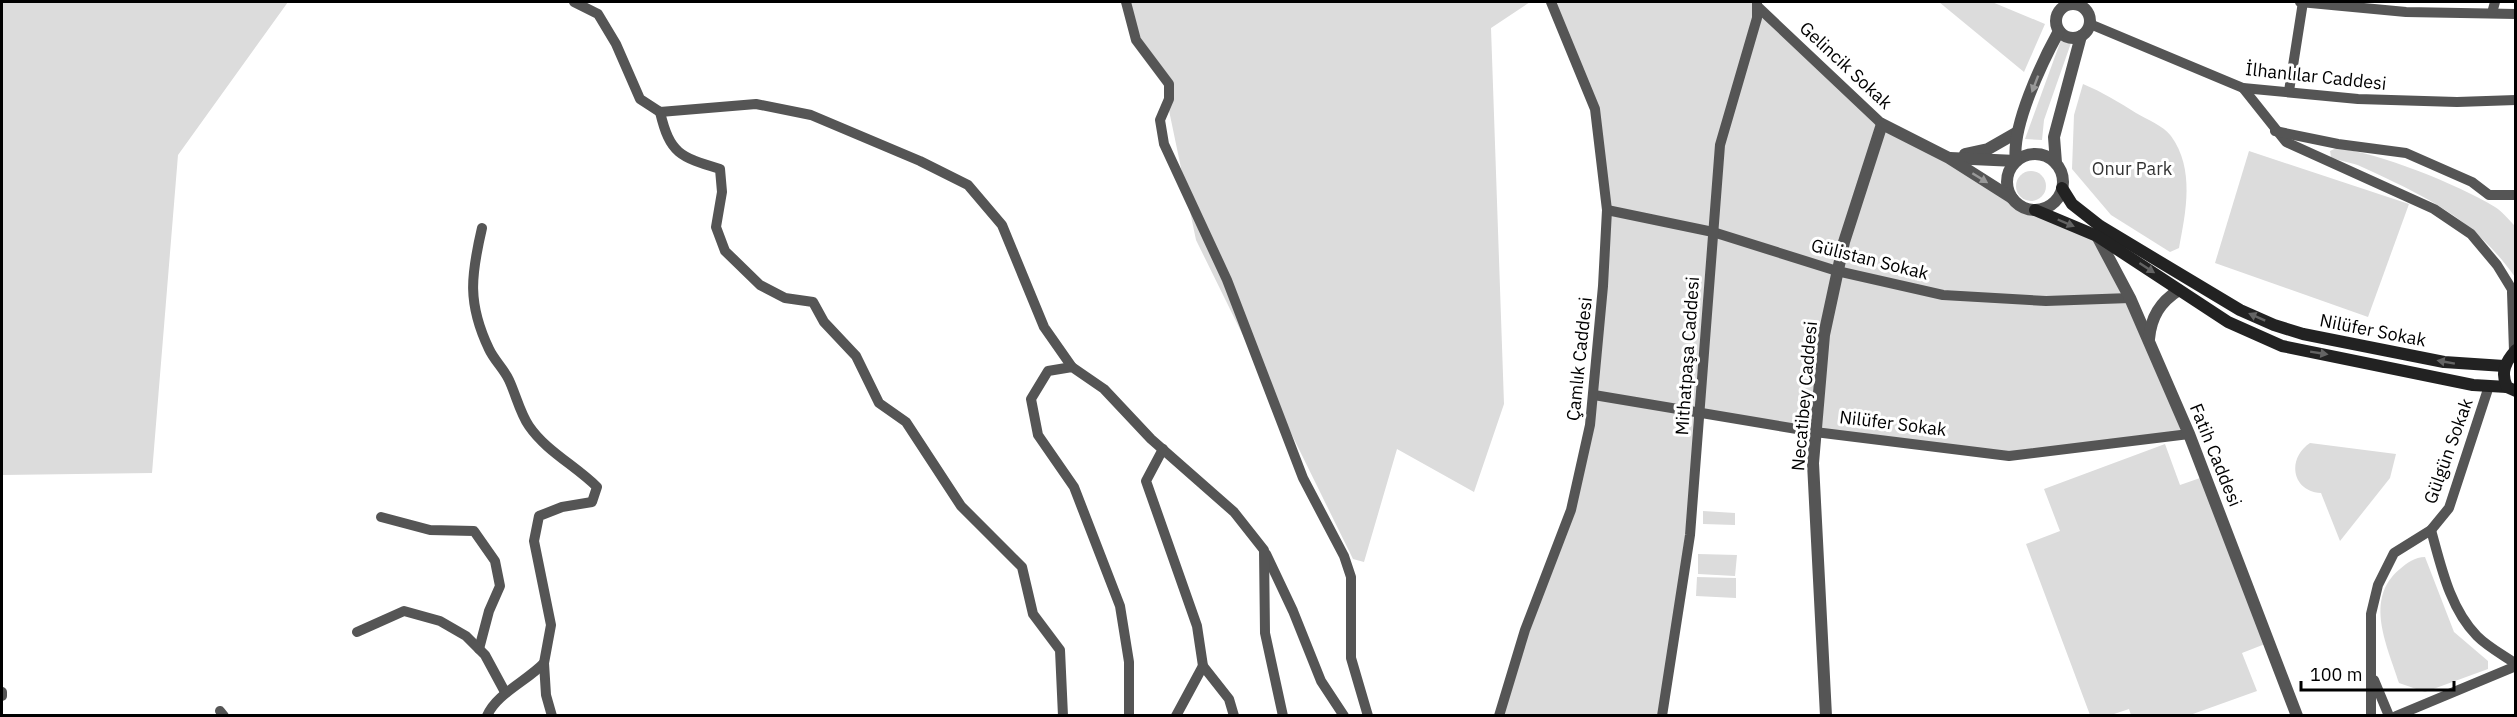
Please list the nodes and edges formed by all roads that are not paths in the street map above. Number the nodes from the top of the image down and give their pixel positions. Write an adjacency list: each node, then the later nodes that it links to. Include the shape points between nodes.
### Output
1 (574, 2): 17 (street, via 598,14 640,99)
2 (1126, 2): 66 (street, via 1136,40 1168,84 1168,99 1160,120 1164,144 1227,280 1303,478 1351,576 1351,658)
3 (1551, 2): 27 (street, Çamlık Caddesi, via 1595,110)
4 (2302, 2): 8 (street); 15 (street)
5 (2495, 2): 10 (street)
6 (1757, 4): 18 (street, Gelincik Sokak); 31 (street, Mithatpaşa Caddesi, via 1757,18 1720,145)
7 (2066, 4): 9 (street, via 2081,6); 12 (street, via 2056,17)
8 (2399, 6): 10 (street)
9 (2090, 13): 13 (street); 14 (street, İlhanlılar Caddesi)
10 (2492, 13): 11 (street)
11 (2516, 14)
12 (2059, 31): 13 (street, via 2067,37); 20 (street, one-way to 20)
13 (2081, 36): 23 (street, via 2054,137)
14 (2243, 88): 15 (street, İlhanlılar Caddesi); 19 (street)
15 (2289, 91): 16 (street, İlhanlılar Caddesi, via 2380,100)
16 (2516, 100)
17 (660, 112): 40 (street, via 756,104 811,115 968,184 1002,225 1044,327); 60 (street, via 666,138 686,159 720,168 722,192 716,226 725,251 760,285 786,298 813,302 824,322 856,356 879,403 906,422 961,506 1022,567 1033,614 1060,650)
18 (1882, 124): 21 (street, Gelincik Sokak); 33 (street, Necatibey Caddesi)
19 (2274, 130): 25 (street, via 2406,153 2472,182 2489,195); 35 (street, via 2286,142 2453,220 2485,249)
20 (2016, 133): 21 (street, via 1988,149); 22 (street)
21 (1949, 158): 22 (street); 26 (street, Gelincik Sokak, one-way to 26)
22 (2016, 161): 23 (street, via 2039,154); 26 (street, via 2007,180)
23 (2056, 163): 24 (street, via 2061,170)
24 (2062, 188): 28 (street, via 2052,204); 29 (main road, Nilüfer Sokak)
25 (2516, 195)
26 (2012, 198): 28 (street)
27 (1606, 210): 31 (street, Gülistan Sokak); 43 (street, Çamlık Caddesi)
28 (2035, 210): 32 (main road, Nilüfer Sokak, one-way to 32)
29 (2084, 216): 32 (street, Fatih Caddesi); 39 (main road, Nilüfer Sokak, one-way to 29, via 2444,362 2288,330 2240,310)
30 (482, 228): 53 (street, via 472,273 474,304 489,349 508,378 529,426 597,487 592,502 539,516 534,541 551,625)
31 (1713, 232): 33 (street, Gülistan Sokak); 44 (street, Mithatpaşa Caddesi)
32 (2097, 236): 34 (main road, Nilüfer Sokak, one-way to 34); 36 (street, Fatih Caddesi)
33 (1837, 271): 36 (street, Gülistan Sokak, via 1943,295 2046,301); 45 (street, Necatibey Caddesi, via 1824,335)
34 (2179, 290): 37 (street, via 2167,297 2157,311); 41 (main road, Nilüfer Sokak, one-way to 41, via 2228,322 2282,346)
35 (2514, 294): 38 (street)
36 (2130, 298): 37 (street, Fatih Caddesi)
37 (2149, 340): 46 (street, Fatih Caddesi)
38 (2515, 350): 39 (main road)
39 (2504, 366): 42 (main road, via 2503,376)
40 (1072, 367): 47 (street, via 1104,389); 61 (street, via 1048,371 1031,399 1038,435 1074,487 1120,606 1129,662)
41 (2489, 386): 42 (main road, Nilüfer Sokak); 49 (street, Gülgün Sokak, via 2449,508)
42 (2511, 389)
43 (1594, 395): 44 (street, Nilüfer Sokak); 67 (street, Çamlık Caddesi, via 1571,510 1525,630)
44 (1700, 413): 45 (street, Nilüfer Sokak); 68 (street, Mithatpaşa Caddesi, via 1690,536)
45 (1815, 432): 46 (street, Nilüfer Sokak, via 2009,456); 69 (street, Necatibey Caddesi)
46 (2189, 434): 70 (street, Fatih Caddesi)
47 (1163, 449): 50 (street, via 1234,512); 55 (street, via 1146,480 1197,626)
48 (381, 517): 52 (street, via 430,530 474,531 495,561 500,586)
49 (2431, 530): 54 (street, via 2448,586 2463,615 2477,636); 56 (street, Gülgün Sokak, via 2394,553 2378,585 2371,614)
50 (1264, 550): 64 (street, via 1265,633); 65 (street, via 1321,681)
51 (357, 632): 52 (street, via 404,611 440,621)
52 (479, 649): 57 (street, via 497,672)
53 (544, 663): 57 (street, via 529,679); 59 (street)
54 (2516, 665): 73 (street)
55 (1203, 666): 62 (street); 63 (street, via 1229,699)
56 (2372, 676): 71 (street, Gülgün Sokak); 72 (street)
57 (505, 692): 58 (street)
58 (487, 716)
59 (552, 716)
60 (1063, 716)
61 (1130, 716)
62 (1176, 716)
63 (1234, 716)
64 (1283, 716)
65 (1344, 716)
66 (1368, 716)
67 (1499, 716)
68 (1662, 716)
69 (1826, 716)
70 (2297, 716)
71 (2371, 716)
72 (2389, 716)
73 (2396, 716)

